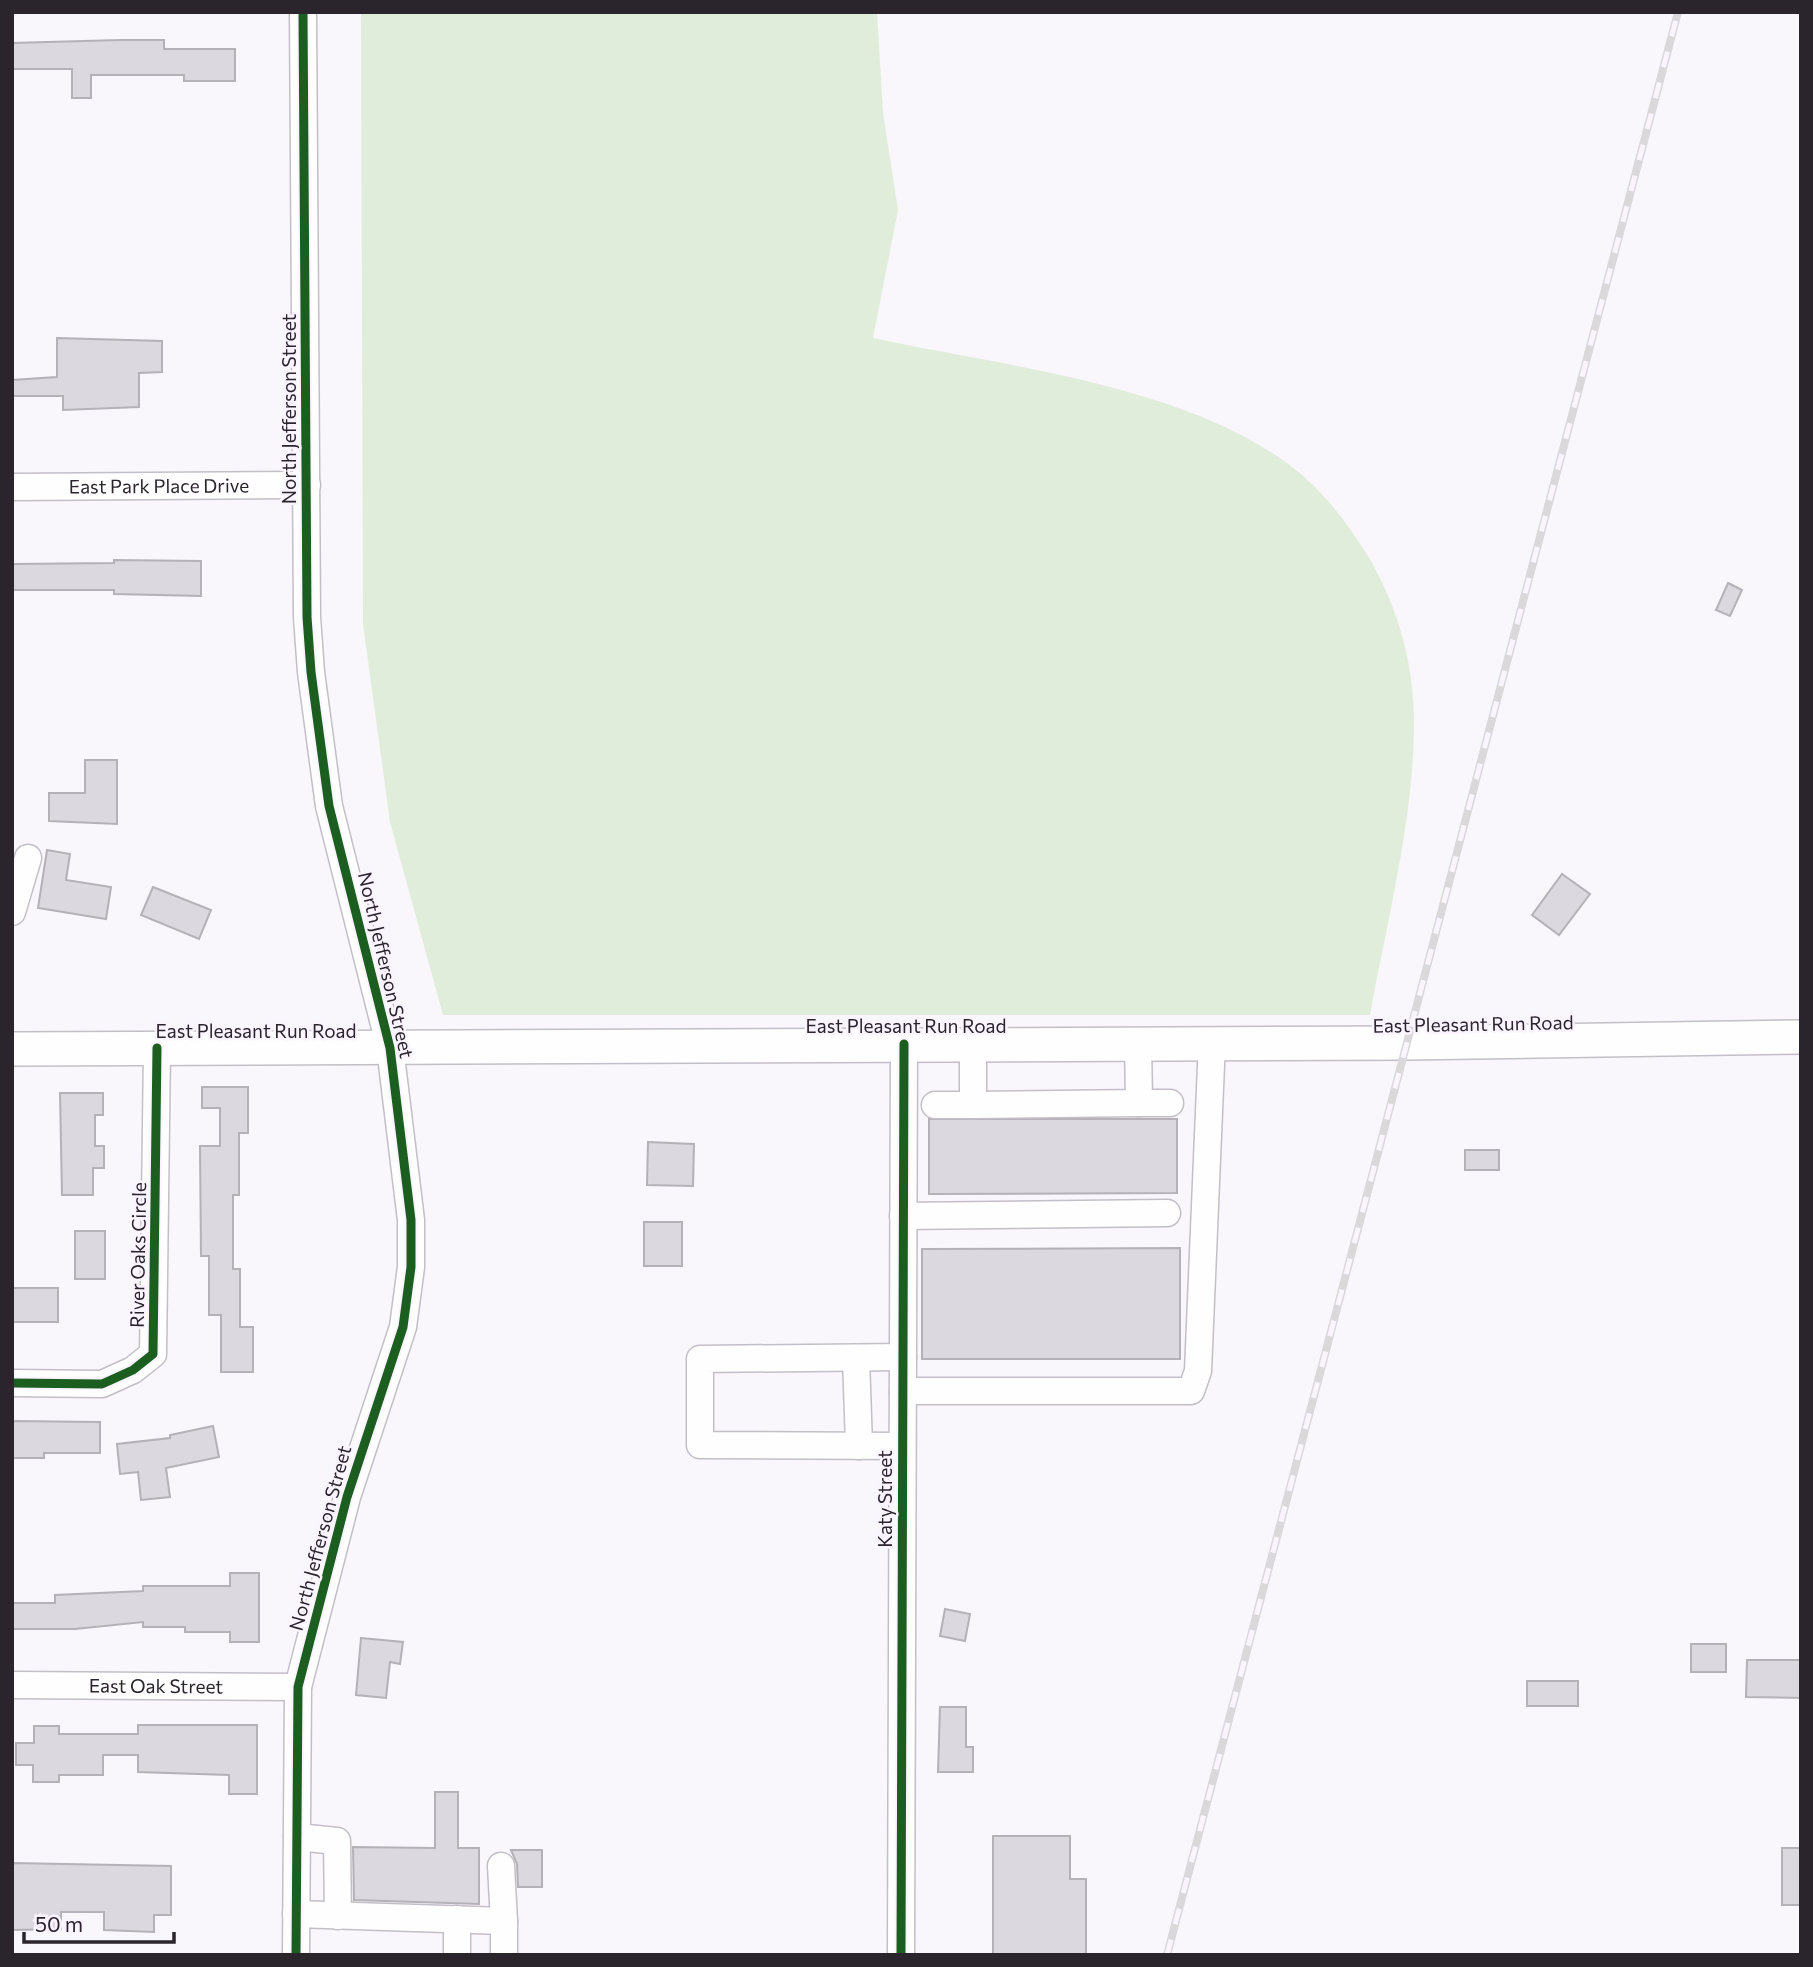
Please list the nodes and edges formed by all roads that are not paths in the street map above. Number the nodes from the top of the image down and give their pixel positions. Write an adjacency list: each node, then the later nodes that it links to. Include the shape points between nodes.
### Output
1 (303, 12): 2 (street, North Jefferson Street)
2 (307, 485): 3 (street, East Park Place Drive); 12 (street, North Jefferson Street, via 307,617 321,755 329,806)
3 (12, 487)
4 (28, 858): 5 (street)
5 (12, 912)
6 (1801, 1037): 7 (main road, East Pleasant Run Road)
7 (1212, 1041): 8 (main road, East Pleasant Run Road); 23 (street, via 1198,1371 1191,1391)
8 (1138, 1042): 9 (main road, East Pleasant Run Road); 14 (street)
9 (973, 1043): 10 (main road, East Pleasant Run Road); 17 (street)
10 (904, 1044): 12 (main road, East Pleasant Run Road); 19 (street, Katy Street)
11 (157, 1048): 12 (main road, East Pleasant Run Road); 13 (main road, East Pleasant Run Road); 22 (street, River Oaks Circle, via 153,1354 133,1370 102,1384)
12 (390, 1048): 27 (street, North Jefferson Street, via 411,1220 403,1327 347,1497)
13 (12, 1049)
14 (1139, 1103): 15 (street); 17 (street)
15 (1170, 1103)
16 (935, 1105): 17 (street)
17 (973, 1105)
18 (1167, 1213): 19 (street)
19 (903, 1216): 20 (street, Katy Street)
20 (903, 1357): 21 (street); 23 (street, Katy Street)
21 (856, 1358): 24 (street); 24 (street, via 700,1359 700,1445)
22 (12, 1383)
23 (903, 1391): 25 (street, Katy Street)
24 (859, 1446): 25 (street)
25 (902, 1446): 37 (street, Katy Street)
26 (12, 1685): 27 (street, East Oak Street)
27 (298, 1687): 28 (street, North Jefferson Street)
28 (297, 1838): 30 (street, North Jefferson Street); 31 (street, via 332,1839 340,1846)
29 (501, 1866): 33 (street)
30 (296, 1914): 31 (street); 34 (street, North Jefferson Street)
31 (338, 1916): 32 (street)
32 (457, 1919): 33 (street); 35 (street)
33 (504, 1921): 36 (street)
34 (296, 1955)
35 (457, 1955)
36 (504, 1955)
37 (901, 1955)

